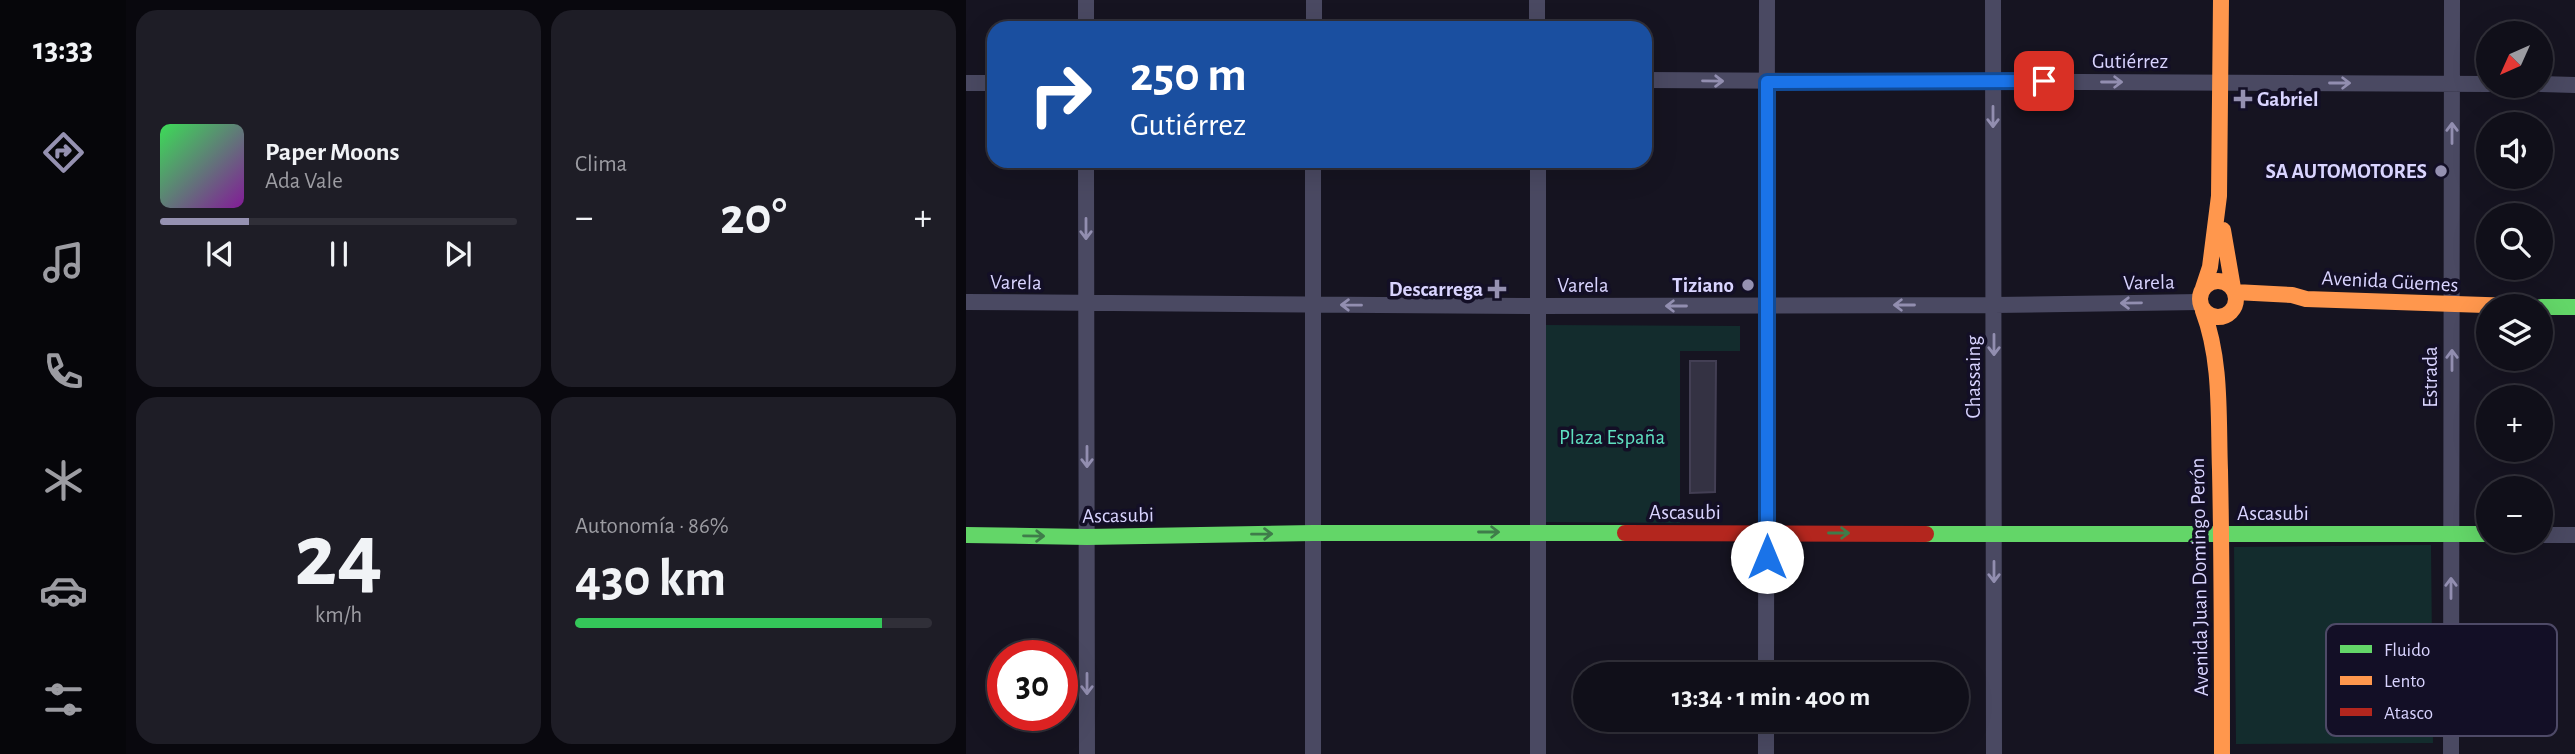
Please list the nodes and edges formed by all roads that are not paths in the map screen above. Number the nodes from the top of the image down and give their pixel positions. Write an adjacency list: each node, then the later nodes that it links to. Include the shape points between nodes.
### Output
1 (1086, 0): 8 (street)
2 (1314, 0): 9 (street)
3 (1537, 0): 10 (street)
4 (1767, 0): 13 (street)
5 (1993, 0): 12 (street, Chassaing)
6 (2221, 0): 14 (street)
7 (2452, 0): 17 (street, Estrada)
8 (1086, 21)
9 (1314, 21)
10 (1537, 21)
11 (1652, 80): 13 (street, Gutiérrez, one-way to 13)
12 (1993, 81): 13 (street, Gutiérrez); 14 (street, Gutiérrez, one-way to 14); 31 (street, Chassaing, one-way to 31)
13 (1767, 82): 33 (street)
14 (2221, 82): 17 (street, Gutiérrez, one-way to 17); 24 (street)
15 (966, 83): 16 (street)
16 (987, 83)
17 (2452, 83): 18 (street, Gutiérrez); 34 (street, Estrada, one-way to 17)
18 (2476, 84)
19 (2553, 84): 20 (street)
20 (2575, 85)
21 (1086, 168): 29 (street, one-way to 29)
22 (1313, 168): 30 (street)
23 (1538, 168): 32 (street)
24 (2219, 196): 25 (street); 27 (street)
25 (2234, 290): 26 (street, Avenida Güemes); 27 (street, via 2214,281); 38 (street)
26 (2306, 299): 34 (street, Avenida Güemes); 38 (street, Avenida Güemes)
27 (2202, 300): 31 (street, Varela, one-way to 31); 38 (street, via 2218,318); 39 (street, Avenida Juan Domingo Perón, via 2213,341)
28 (966, 302): 29 (street, Varela)
29 (1086, 304): 30 (street, Varela); 50 (street, one-way to 50)
30 (1313, 304): 32 (street, Varela, one-way to 30); 41 (street)
31 (1994, 305): 33 (street, Varela, one-way to 33); 43 (street, Chassaing, one-way to 43)
32 (1538, 306): 33 (street, Varela, one-way to 32); 40 (street)
33 (1767, 306): 42 (street)
34 (2452, 306): 35 (street, Avenida Güemes); 44 (street, Estrada, one-way to 34)
35 (2476, 306)
36 (2553, 307): 37 (street)
37 (2575, 307)
38 (2232, 310): 39 (street, Avenida Juan Domingo Perón)
39 (2217, 400): 45 (street, Avenida Juan Domingo Perón)
40 (1538, 532): 41 (street, Ascasubi, one-way to 40); 42 (street, Ascasubi); 57 (street)
41 (1314, 533): 50 (street, Ascasubi, one-way to 41); 56 (street)
42 (1767, 533): 43 (street, Ascasubi, one-way to 43); 52 (street)
43 (1994, 533): 45 (street, Ascasubi); 59 (street, Chassaing, one-way to 59)
44 (2451, 533): 45 (street, Ascasubi); 46 (street, Ascasubi); 51 (street, Estrada, one-way to 44)
45 (2222, 534): 60 (street, Avenida Juan Domingo Perón)
46 (2476, 534)
47 (966, 535): 50 (street, Ascasubi, one-way to 50)
48 (2553, 535): 49 (street)
49 (2575, 535)
50 (1087, 537): 55 (street, one-way to 55)
51 (2451, 624)
52 (1766, 662)
53 (1766, 732): 58 (street)
54 (2451, 736): 61 (street, Estrada, one-way to 54)
55 (1087, 754)
56 (1313, 754)
57 (1539, 754)
58 (1766, 754)
59 (1994, 754)
60 (2222, 754)
61 (2451, 754)

